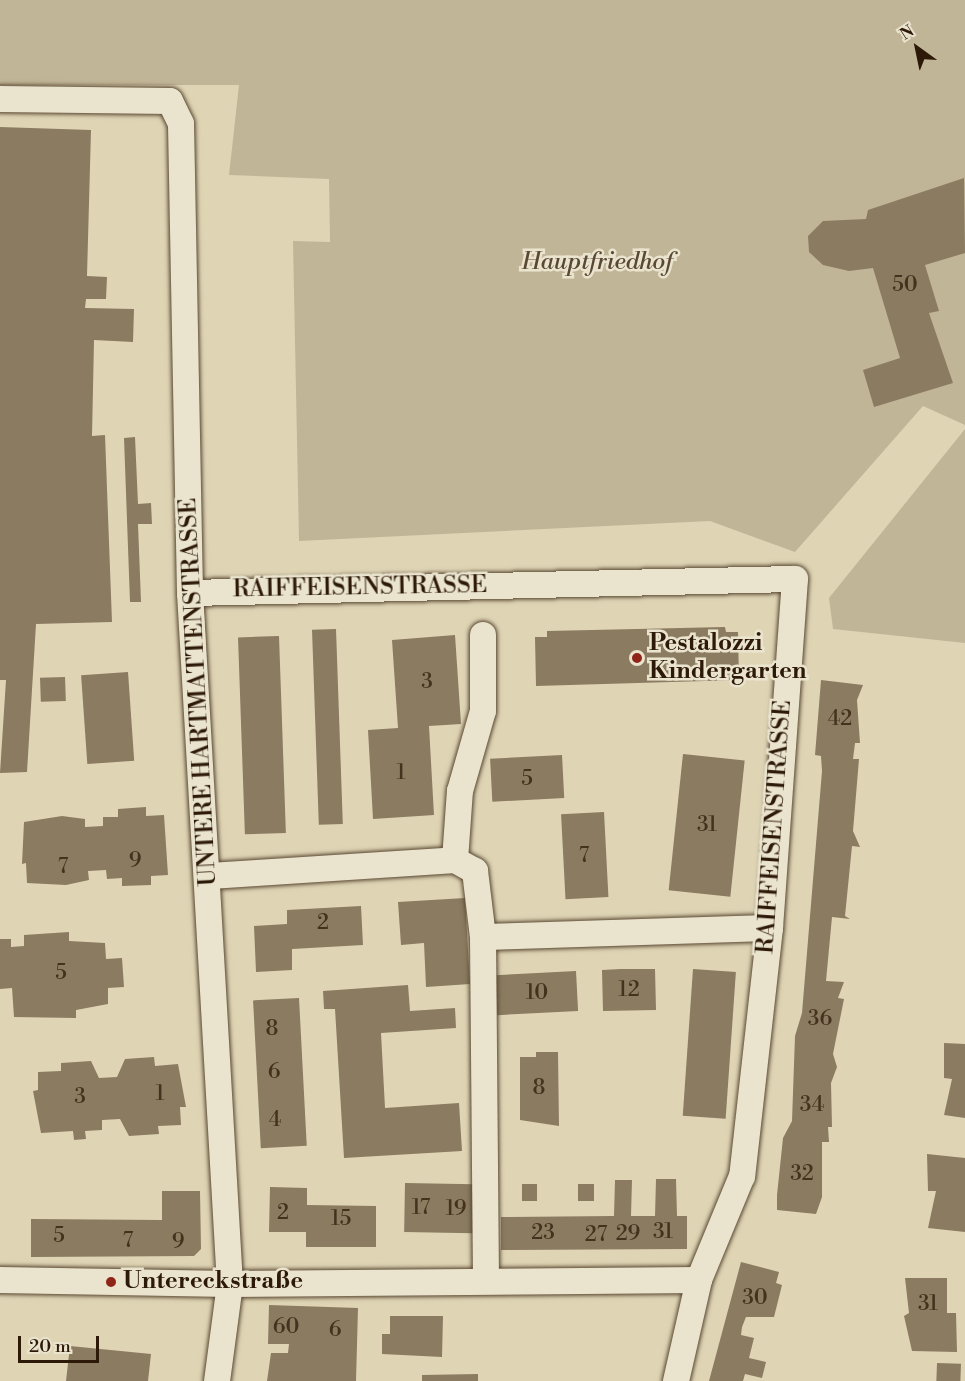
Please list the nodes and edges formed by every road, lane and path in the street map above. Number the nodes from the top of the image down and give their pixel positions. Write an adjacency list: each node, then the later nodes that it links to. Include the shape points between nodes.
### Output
1 (0, 99): 2 (street, UNTERE HARTMATTENSTRASSE, via 170,101 181,124)
2 (190, 592): 5 (street, UNTERE HARTMATTENSTRASSE); 6 (street, RAIFFEISENSTRASSE, via 795,579)
3 (483, 635): 4 (street, via 483,711 460,790)
4 (455, 860): 5 (street); 7 (street, via 475,871)
5 (210, 876): 11 (street, UNTERE HARTMATTENSTRASSE)
6 (770, 928): 7 (street); 10 (street, RAIFFEISENSTRASSE, via 742,1176)
7 (483, 938): 8 (street)
8 (486, 1279): 10 (street); 11 (street)
9 (0, 1280): 11 (street)
10 (699, 1280): 13 (street, RAIFFEISENSTRASSE)
11 (230, 1284): 12 (street, UNTERE HARTMATTENSTRASSE)
12 (217, 1381)
13 (676, 1381)

